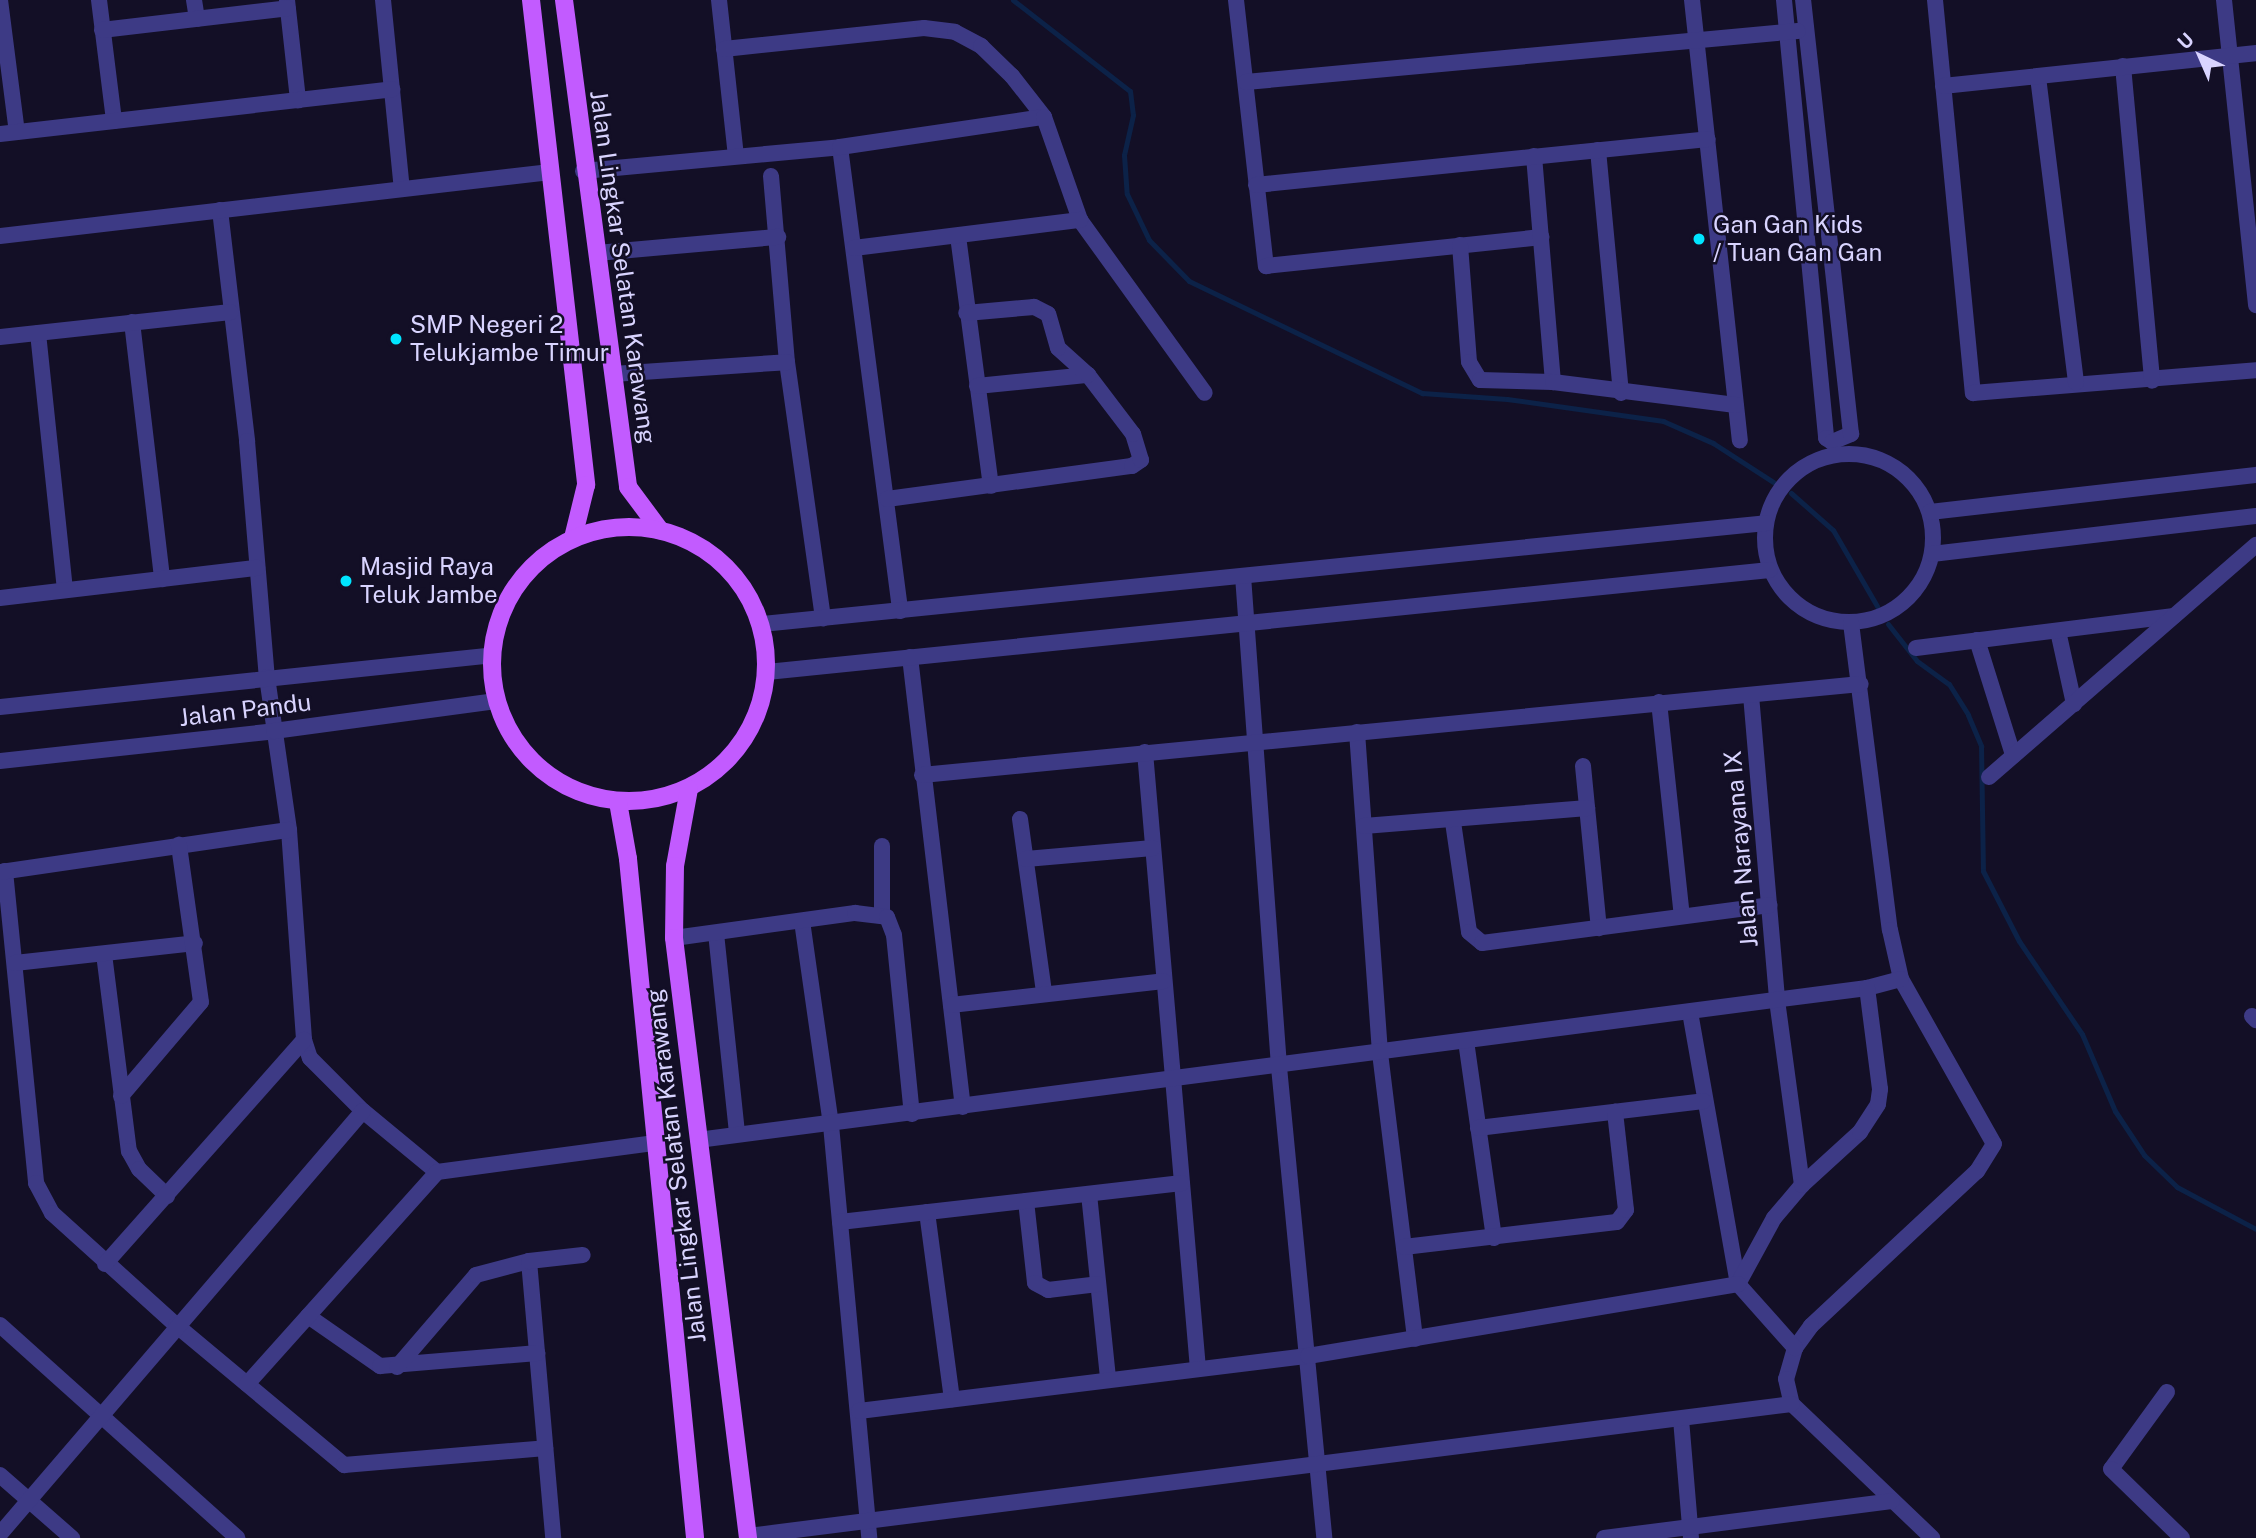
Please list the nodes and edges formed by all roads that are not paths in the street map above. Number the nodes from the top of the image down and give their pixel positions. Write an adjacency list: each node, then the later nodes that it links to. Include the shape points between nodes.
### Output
1 (0, 0): 31 (street)
2 (99, 0): 16 (street)
3 (194, 0): 15 (street)
4 (383, 0): 27 (street)
5 (531, 0): 38 (main road)
6 (564, 0): 37 (main road, Jalan Lingkar Selatan Karawang)
7 (719, 0): 20 (street)
8 (1236, 0): 25 (street)
9 (1692, 0): 19 (street)
10 (1784, 0): 18 (street)
11 (1803, 0): 17 (street)
12 (1935, 0): 26 (street)
13 (2224, 0): 22 (street)
14 (287, 4): 15 (street); 28 (street)
15 (197, 19): 16 (street)
16 (103, 30): 30 (street)
17 (1806, 30): 18 (street); 18 (street, via 1851,434 1839,441 1826,438)
18 (1787, 32): 19 (street)
19 (1696, 41): 25 (street); 32 (street)
20 (724, 49): 29 (street, via 925,28 956,32 981,46); 35 (street)
21 (2256, 53): 22 (street)
22 (2229, 57): 23 (street); 51 (street)
23 (2123, 66): 24 (street); 61 (street)
24 (2038, 77): 26 (street); 63 (street)
25 (1246, 82): 40 (street)
26 (1943, 86): 63 (street, via 1973,393)
27 (392, 89): 28 (street); 41 (street)
28 (298, 100): 30 (street)
29 (1044, 117): 33 (street); 43 (street)
30 (114, 121): 31 (street)
31 (8, 133)
32 (1708, 139): 34 (street); 67 (street)
33 (840, 147): 35 (street); 49 (street)
34 (1598, 150): 36 (street); 66 (street)
35 (737, 156): 37 (street)
36 (1534, 156): 40 (street); 47 (street)
37 (583, 171): 50 (main road, Jalan Lingkar Selatan Karawang)
38 (551, 172): 41 (street); 76 (main road, via 586,485)
39 (771, 176): 46 (street)
40 (1256, 185): 48 (street, via 1266,266)
41 (402, 189): 42 (street)
42 (220, 210): 44 (street); 52 (street)
43 (1080, 220): 45 (street); 65 (street)
44 (0, 236)
45 (958, 236): 49 (street); 53 (street)
46 (778, 237): 50 (street); 57 (street)
47 (1541, 237): 48 (street); 62 (street)
48 (1460, 245): 62 (street, via 1469,362 1480,380)
49 (854, 248): 71 (street)
50 (597, 253): 59 (main road, Jalan Lingkar Selatan Karawang)
51 (2256, 305)
52 (231, 312): 54 (street); 79 (street)
53 (966, 313): 60 (street, via 1026,307 1044,311 1058,348); 64 (street)
54 (132, 322): 55 (street); 82 (street)
55 (38, 333): 56 (street); 83 (street)
56 (0, 337)
57 (786, 362): 59 (street); 87 (street)
58 (2256, 370): 61 (street)
59 (613, 374): 75 (main road, Jalan Lingkar Selatan Karawang, via 628,487)
60 (1088, 375): 64 (street); 70 (street, via 1133,434 1141,453 1139,464)
61 (2152, 381): 63 (street)
62 (1553, 382): 66 (street)
63 (2076, 383)
64 (977, 386): 70 (street)
65 (1205, 393)
66 (1621, 393): 67 (street)
67 (1736, 405): 68 (street)
68 (1741, 440)
69 (2256, 475): 72 (street)
70 (991, 486): 71 (street)
71 (887, 499): 85 (street)
72 (1930, 512): 74 (street, via 1901,470 1879,458 1853,453 1806,465 1773,500); 78 (street)
73 (2256, 516): 78 (street)
74 (1766, 523): 80 (street); 81 (street)
75 (660, 530): 76 (main road, via 612,528); 90 (main road, via 689,540 721,561 746,590)
76 (573, 538): 94 (main road, via 532,567 504,607)
77 (2256, 545): 86 (street)
78 (1932, 554): 89 (street, via 1922,581 1903,602 1879,617)
79 (257, 568): 82 (street); 97 (street)
80 (1770, 570): 88 (street); 89 (street, via 1783,592 1802,609 1825,620)
81 (1242, 576): 85 (street); 88 (street)
82 (162, 579): 83 (street)
83 (65, 590): 84 (street)
84 (0, 598)
85 (900, 611): 87 (street)
86 (2174, 616): 91 (street); 102 (street)
87 (823, 618): 90 (street)
88 (1248, 623): 95 (street); 106 (street)
89 (1851, 623): 98 (street)
90 (762, 624): 96 (main road)
91 (2058, 631): 92 (street); 102 (street)
92 (1977, 640): 93 (street); 108 (street)
93 (1916, 648)
94 (491, 655): 97 (street, Jalan Pandu); 100 (main road)
95 (910, 657): 96 (street); 111 (street)
96 (767, 671): 113 (main road, via 760,710 741,745 713,774)
97 (267, 677): 103 (street, Jalan Pandu); 104 (street)
98 (1861, 684): 99 (street); 135 (street, via 1890,930)
99 (1751, 695): 101 (street); 125 (street, Jalan Narayana IX)
100 (495, 701): 104 (street, Jalan Pandu); 114 (main road, via 512,739 541,771 577,793)
101 (1659, 702): 105 (street); 127 (street)
102 (2074, 704): 108 (street)
103 (0, 707)
104 (274, 731): 109 (street, Jalan Pandu); 119 (street)
105 (1357, 733): 106 (street); 118 (street)
106 (1256, 742): 107 (street); 145 (street)
107 (1144, 752): 111 (street); 122 (street)
108 (2013, 755): 112 (street)
109 (0, 761)
110 (1583, 766): 115 (street)
111 (922, 775): 140 (street)
112 (1989, 777)
113 (690, 789): 114 (main road); 131 (main road, Jalan Lingkar Selatan Karawang, via 675,866)
114 (618, 802): 157 (main road, Jalan Lingkar Selatan Karawang, via 628,859)
115 (1587, 808): 117 (street); 129 (street)
116 (1020, 819): 123 (street)
117 (1453, 822): 118 (street); 129 (street, via 1469,932 1475,939 1489,944)
118 (1364, 826): 144 (street)
119 (289, 830): 120 (street); 142 (street)
120 (179, 845): 124 (street); 132 (street)
121 (881, 846): 126 (street)
122 (1153, 848): 123 (street); 136 (street)
123 (1026, 859): 138 (street)
124 (3, 872): 134 (street)
125 (1769, 905): 127 (street); 139 (street, Jalan Narayana IX)
126 (882, 914): 128 (street); 152 (street, via 894,935)
127 (1682, 916): 129 (street)
128 (802, 921): 130 (street); 153 (street)
129 (1599, 928)
130 (716, 933): 131 (street); 155 (street)
131 (674, 938): 156 (main road, Jalan Lingkar Selatan Karawang)
132 (195, 943): 133 (street); 147 (street, via 202,992 198,1011)
133 (104, 954): 134 (street); 147 (street)
134 (15, 963): 170 (street, via 36,1183 52,1213)
135 (1901, 979): 137 (street); 177 (street, via 1991,1131 1993,1150 1977,1171 1837,1300)
136 (1164, 981): 138 (street); 146 (street)
137 (1867, 988): 139 (street); 160 (street, via 1878,1104 1860,1132)
138 (1044, 991): 140 (street)
139 (1777, 1000): 141 (street); 160 (street, Jalan Narayana IX)
140 (951, 1005): 149 (street)
141 (1689, 1012): 143 (street); 148 (street)
142 (304, 1040): 150 (street, via 319,1070); 162 (street)
143 (1466, 1041): 144 (street); 154 (street)
144 (1380, 1053): 145 (street); 167 (street)
145 (1279, 1067): 146 (street); 179 (street)
146 (1173, 1080): 149 (street); 159 (street)
147 (121, 1096): 162 (street, via 129,1152 139,1169)
148 (1703, 1101): 151 (street); 172 (street)
149 (962, 1107): 152 (street)
150 (363, 1111): 158 (street); 175 (street)
151 (1615, 1112): 154 (street); 166 (street, via 1625,1202 1621,1219)
152 (912, 1114): 153 (street)
153 (831, 1125): 155 (street); 165 (street)
154 (1479, 1128): 166 (street)
155 (737, 1133): 156 (street)
156 (698, 1140): 198 (main road, Jalan Lingkar Selatan Karawang)
157 (655, 1143): 158 (street); 202 (main road, Jalan Lingkar Selatan Karawang)
158 (437, 1172): 173 (street)
159 (1182, 1184): 161 (street); 181 (street)
160 (1802, 1185): 172 (street, via 1769,1225)
161 (1089, 1194): 163 (street); 171 (street)
162 (167, 1196): 170 (street)
163 (1026, 1201): 164 (street); 171 (street, via 1035,1283 1048,1290)
164 (927, 1212): 165 (street); 185 (street)
165 (840, 1222): 187 (street)
166 (1494, 1237): 167 (street)
167 (1404, 1247): 176 (street)
168 (583, 1255): 169 (street)
169 (529, 1261): 178 (street); 180 (street, via 475,1275)
170 (105, 1264): 175 (street)
171 (1098, 1284): 182 (street)
172 (1738, 1284): 176 (street); 177 (street)
173 (308, 1316): 180 (street, via 374,1364); 183 (street)
174 (0, 1325): 188 (street)
175 (176, 1325): 183 (street); 188 (street)
176 (1415, 1339): 179 (street)
177 (1795, 1348): 186 (street, via 1786,1379)
178 (537, 1353): 180 (street); 190 (street)
179 (1308, 1356): 181 (street); 191 (street)
180 (397, 1367)
181 (1198, 1369): 182 (street)
182 (1108, 1379): 185 (street)
183 (247, 1384): 190 (street, via 344,1465)
184 (2167, 1392): 207 (street, via 2111,1469)
185 (952, 1399): 187 (street)
186 (1792, 1405): 189 (street); 194 (street)
187 (859, 1411): 195 (street)
188 (99, 1416): 193 (street); 200 (street)
189 (1681, 1419): 191 (street); 196 (street)
190 (545, 1448): 201 (street)
191 (1317, 1465): 195 (street); 204 (street)
192 (0, 1475): 193 (street)
193 (31, 1501): 197 (street); 199 (street)
194 (1892, 1501): 196 (street); 206 (street)
195 (868, 1521): 198 (street); 203 (street)
196 (1691, 1533): 205 (street)
197 (0, 1534)
198 (748, 1537)
199 (72, 1538)
200 (237, 1538)
201 (553, 1538)
202 (695, 1538)
203 (869, 1538)
204 (1324, 1538)
205 (1606, 1538)
206 (1932, 1538)
207 (2182, 1538)

